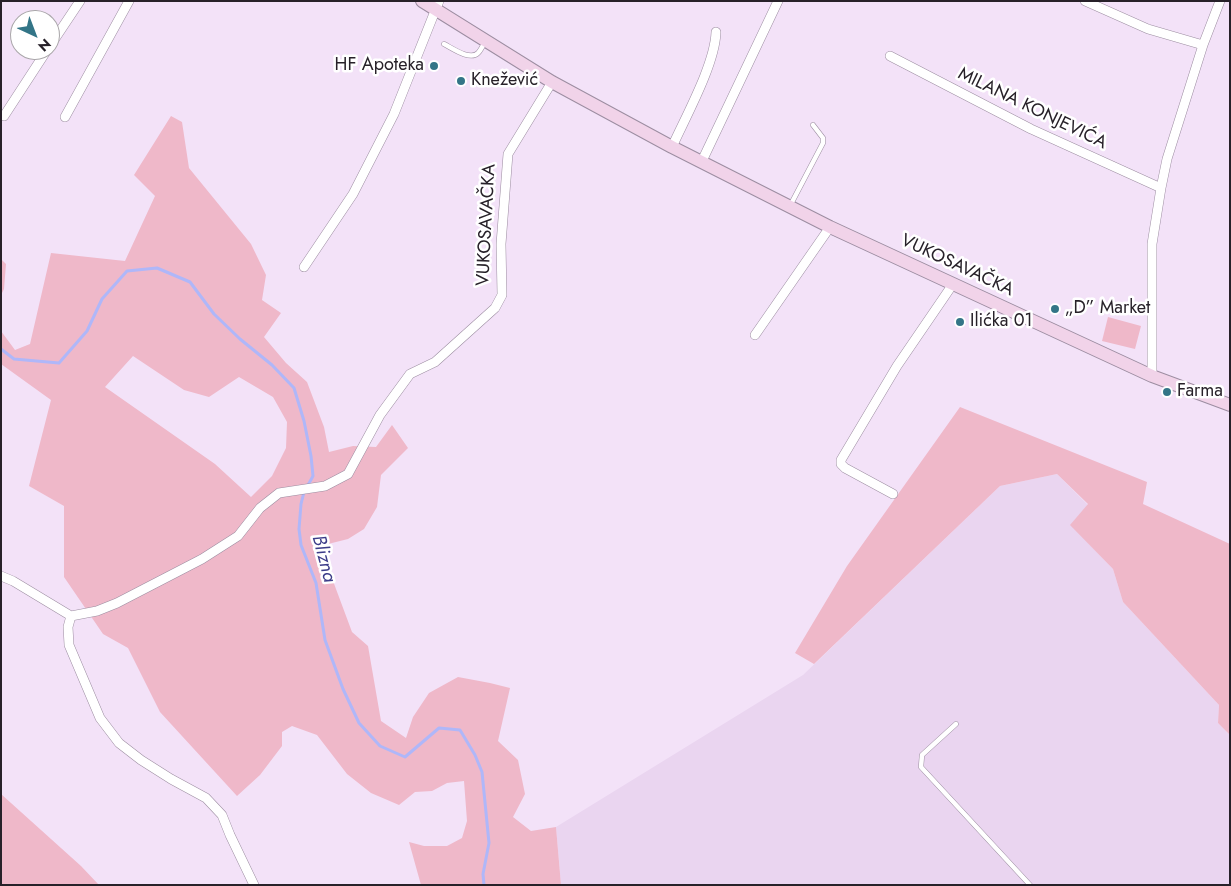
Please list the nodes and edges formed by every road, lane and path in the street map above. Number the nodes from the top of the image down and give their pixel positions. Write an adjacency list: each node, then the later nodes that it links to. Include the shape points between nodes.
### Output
1 (80, 1): 8 (street)
2 (129, 1): 17 (street)
3 (422, 1): 7 (main road, VUKOSAVAČKA)
4 (778, 1): 20 (street)
5 (1085, 1): 12 (street, via 1148,29)
6 (1220, 1): 12 (street)
7 (437, 5): 10 (main road, VUKOSAVAČKA); 24 (street, via 381,141 353,194)
8 (60, 31)
9 (716, 32): 19 (street, via 716,42 706,70)
10 (485, 41): 11 (lane, via 474,56); 15 (main road, VUKOSAVAČKA)
11 (444, 44)
12 (1203, 45): 21 (street)
13 (890, 56): 21 (street, MILANA KONJEVIĆA, via 1031,129)
14 (40, 60): 16 (street)
15 (552, 82): 19 (main road, VUKOSAVAČKA); 31 (street, VUKOSAVAČKA, via 508,154 501,244 502,294 495,308 435,362 410,374 380,415 348,474 325,486 279,493 260,508 238,536 202,560 117,603)
16 (4, 116)
17 (65, 117)
18 (813, 125): 22 (lane, via 824,143)
19 (672, 147): 20 (main road, VUKOSAVAČKA)
20 (702, 161): 22 (main road, VUKOSAVAČKA)
21 (1161, 188): 27 (street, via 1152,244)
22 (790, 206): 23 (main road, VUKOSAVAČKA)
23 (830, 227): 25 (main road, VUKOSAVAČKA); 26 (street)
24 (304, 267)
25 (953, 284): 27 (main road, VUKOSAVAČKA); 29 (street, via 897,366 841,460 845,468)
26 (755, 336)
27 (1152, 376): 28 (main road, VUKOSAVAČKA)
28 (1230, 405)
29 (893, 494)
30 (1, 576): 31 (street)
31 (71, 616): 33 (street, via 69,645 100,718 119,743 141,760 206,798 222,815)
32 (956, 724): 34 (lane, via 922,755 921,767)
33 (254, 885)
34 (1030, 885)

